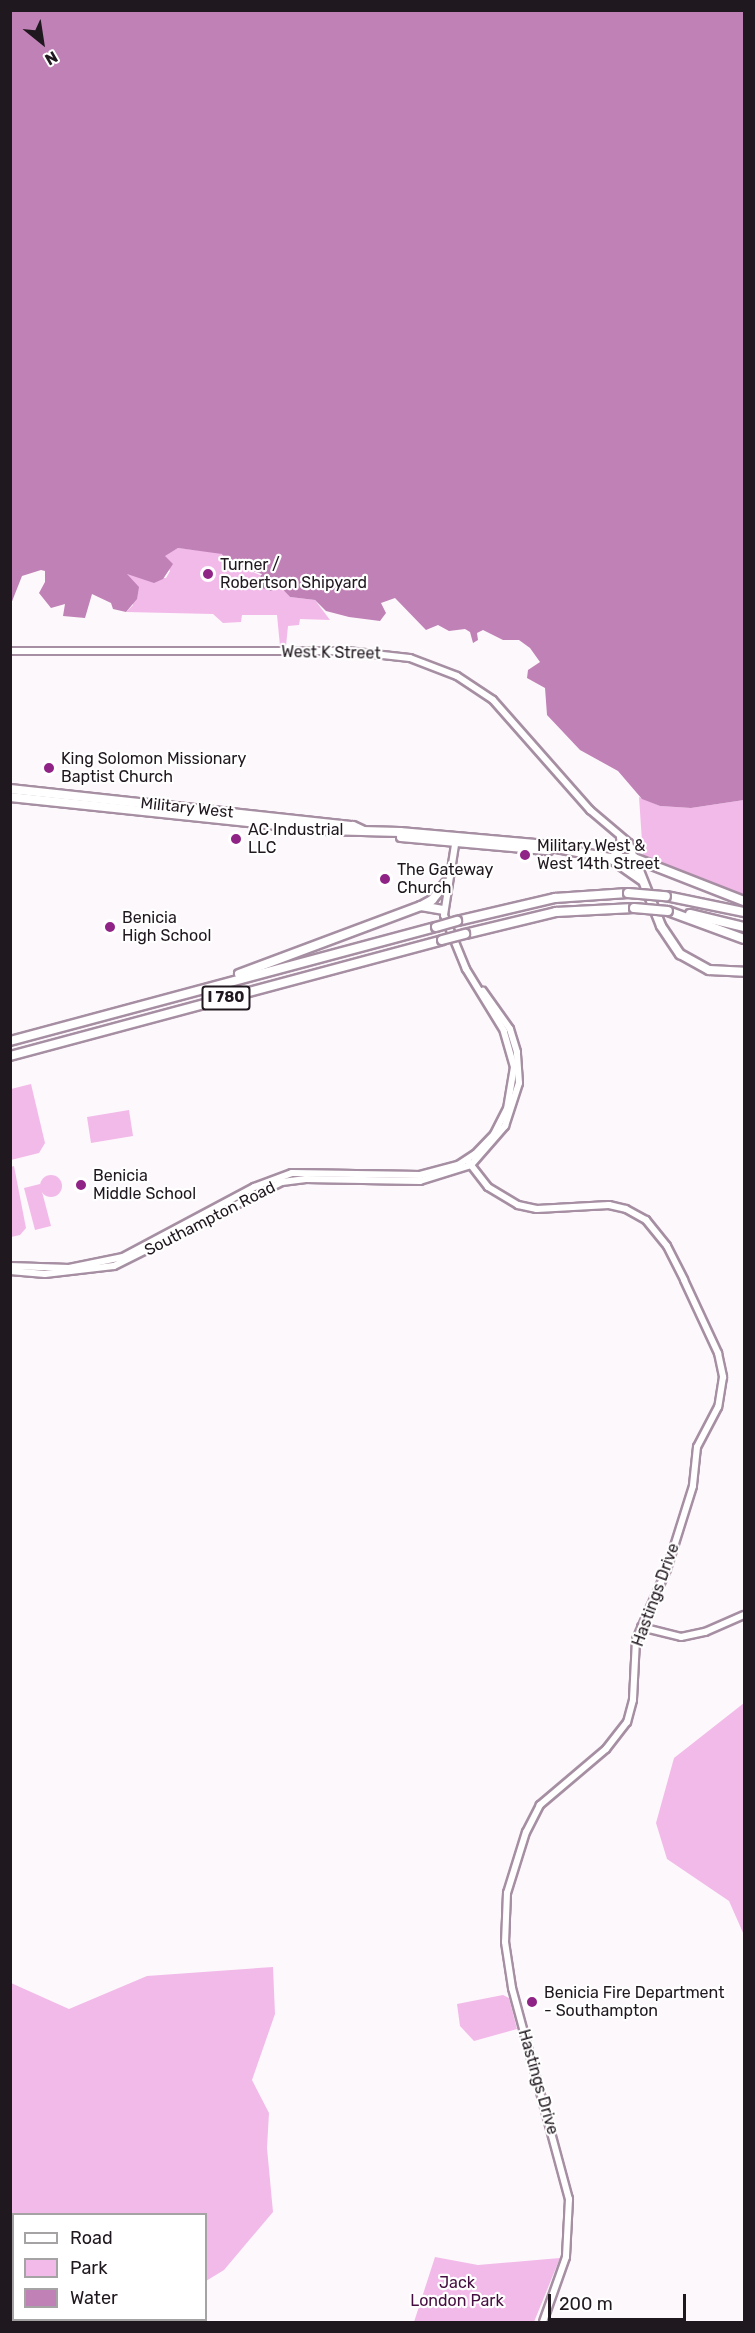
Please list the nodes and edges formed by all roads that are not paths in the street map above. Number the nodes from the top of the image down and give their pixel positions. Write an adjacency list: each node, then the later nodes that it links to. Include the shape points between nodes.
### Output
1 (10, 651): 5 (street, West K Street, via 347,651 411,658 457,676 493,700 590,810)
2 (10, 789): 4 (main road, Military West, via 353,825)
3 (10, 797): 4 (main road, Military West, via 324,830)
4 (362, 830): 6 (main road, Military West)
5 (618, 833): 7 (street, via 622,850); 8 (street, West K Street, via 632,847)
6 (455, 840): 7 (main road, Military West); 10 (street, Southampton Road)
7 (610, 858): 8 (main road, Military West); 9 (highway)
8 (634, 858): 9 (highway); 11 (highway)
9 (643, 881): 18 (highway, via 661,926 680,954 699,966 732,973)
10 (446, 883): 12 (highway, via 432,900); 13 (street, Southampton Road)
11 (744, 901)
12 (421, 906): 13 (highway); 19 (highway)
13 (443, 910): 22 (street, Southampton Road, via 466,969 505,1018 519,1066 512,1111 490,1147)
14 (668, 911): 16 (highway, I 780); 17 (highway); 21 (highway, I 780, bridge, via 634,908 556,912)
15 (744, 912): 19 (highway, I 780, bridge, via 666,896 628,893 555,898)
16 (744, 927)
17 (744, 939)
18 (744, 970)
19 (174, 997): 20 (highway, I 780)
20 (10, 1041)
21 (10, 1056)
22 (469, 1162): 23 (street, Southampton Road, via 420,1175 292,1173 254,1187 123,1257 69,1268); 24 (street, Southampton Road, via 420,1181 282,1182 114,1266 45,1274); 26 (street, Hastings Drive, via 488,1187 518,1205 537,1209 609,1206 626,1209 646,1220 668,1246 720,1360 723,1377 718,1407 698,1441 695,1477 685,1514 667,1569)
23 (10, 1266)
24 (10, 1271)
25 (744, 1615): 26 (street, via 691,1636 670,1637)
26 (640, 1627): 27 (street, Hastings Drive, via 627,1722 606,1749 540,1804 526,1832 507,1893 505,1941 512,1988 569,2199 566,2257)
27 (543, 2322)

